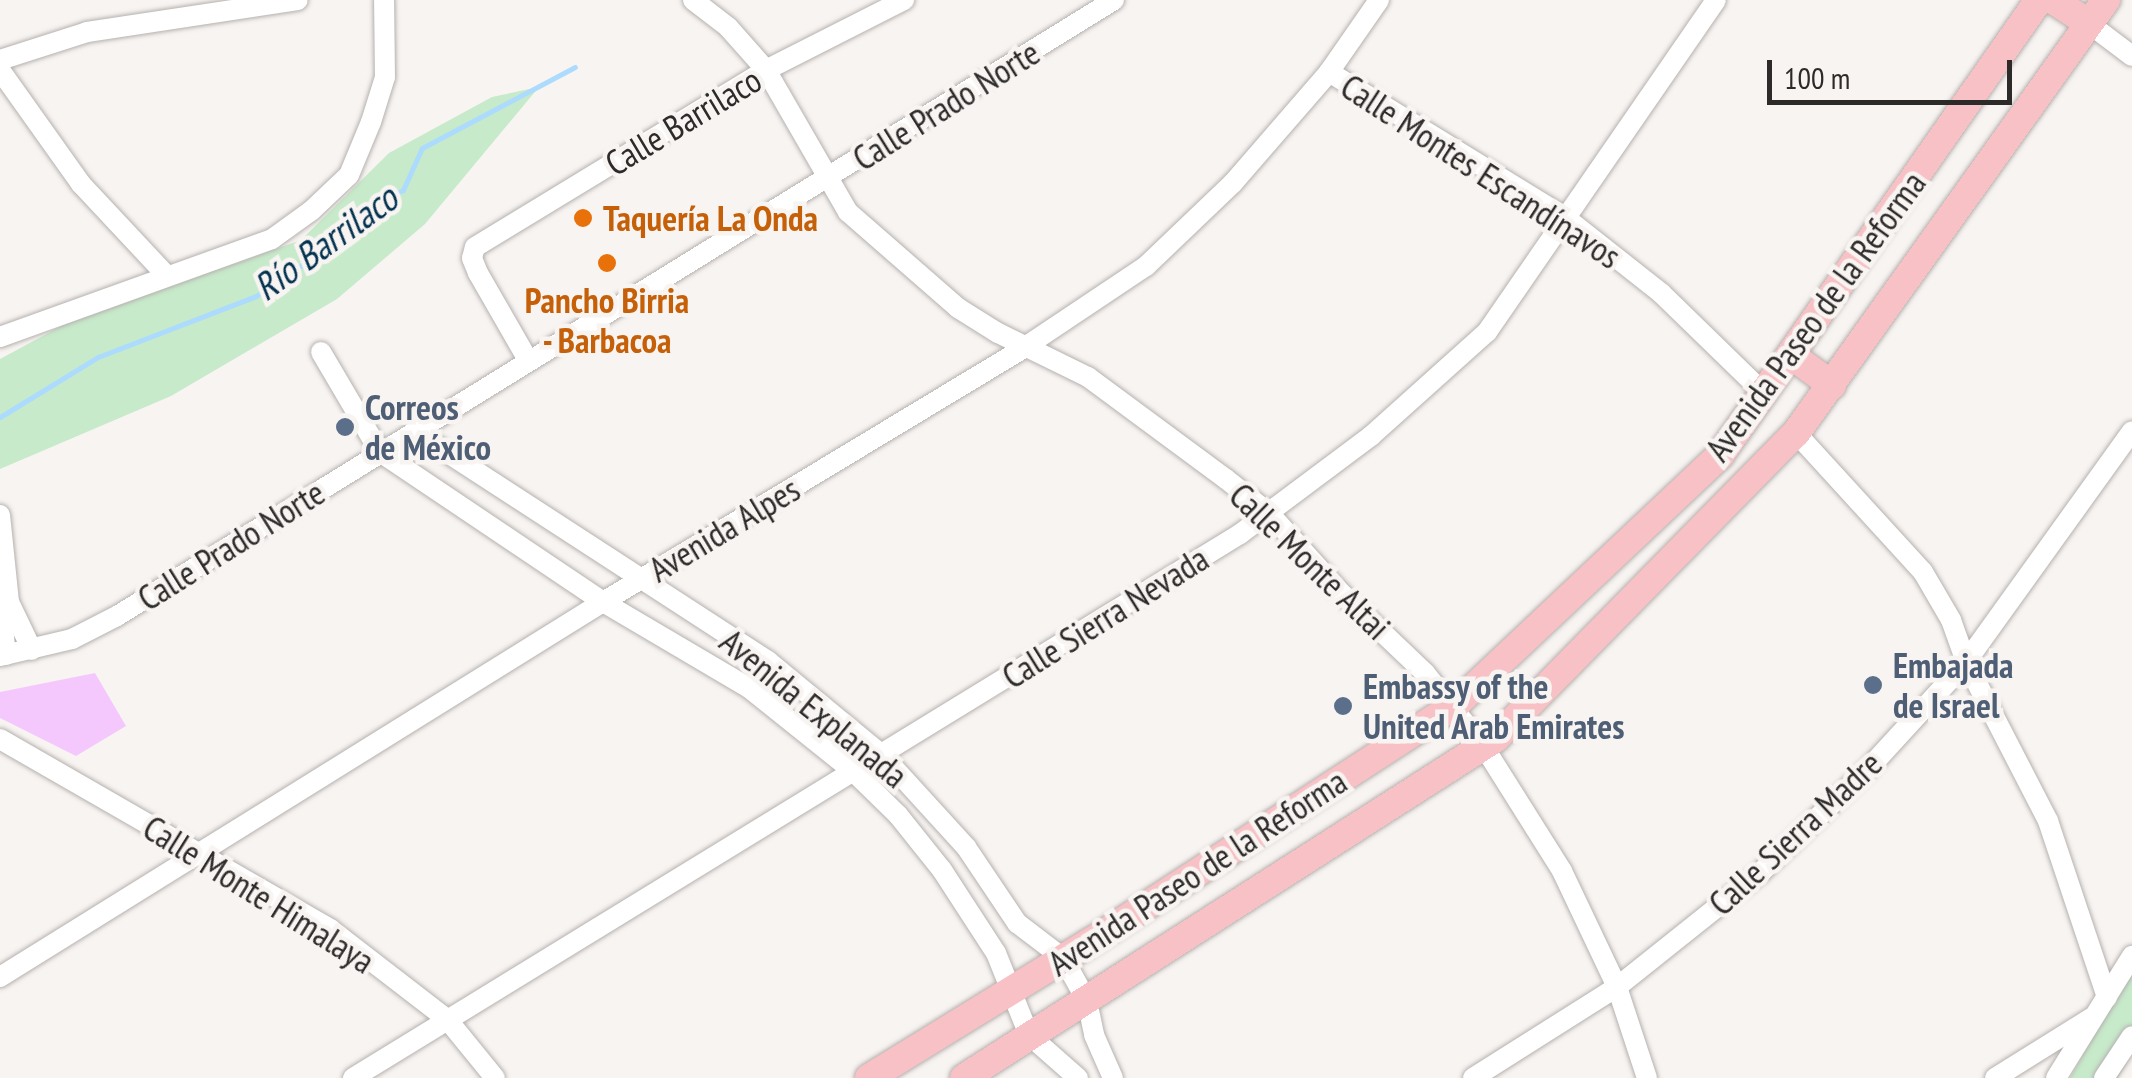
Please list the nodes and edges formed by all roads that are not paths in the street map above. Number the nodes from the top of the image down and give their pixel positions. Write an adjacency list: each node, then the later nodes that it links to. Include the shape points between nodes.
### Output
1 (298, 0): 13 (street, via 87,32)
2 (384, 0): 19 (street, via 384,77 348,175 272,239)
3 (693, 0): 15 (street, Calle Monte Altai)
4 (904, 0): 15 (street, Calle Barrilaco)
5 (1114, 0): 17 (street, Calle Prado Norte)
6 (1379, 0): 16 (street, Avenida Alpes)
7 (1716, 0): 18 (street, Calle Sierra Nevada)
8 (2039, 0): 23 (main road, Avenida Paseo de la Reforma)
9 (2053, 0): 11 (main road)
10 (2106, 0): 11 (main road, Avenida Paseo de la Reforma)
11 (2086, 11): 12 (street); 25 (main road, Avenida Paseo de la Reforma)
12 (2132, 56)
13 (0, 60)
14 (0, 70): 19 (street, via 81,184)
15 (766, 70): 17 (street, Calle Monte Altai); 24 (street, Calle Barrilaco, via 475,247 478,273)
16 (1330, 72): 18 (street, Calle Montes Escandínavos); 21 (street, Avenida Alpes, via 1233,183 1146,266)
17 (826, 179): 21 (street, Calle Monte Altai, via 848,212 958,308); 24 (street, Calle Prado Norte)
18 (1566, 218): 26 (street, Calle Montes Escandínavos, via 1661,293); 34 (street, Calle Sierra Nevada, via 1488,332)
19 (167, 276): 20 (street)
20 (0, 337)
21 (1025, 347): 34 (street, Calle Monte Altai, via 1088,377); 35 (street, Avenida Alpes)
22 (321, 352): 31 (street)
23 (1792, 355): 25 (main road); 26 (main road, Avenida Paseo de la Reforma)
24 (528, 360): 28 (street, Calle Prado Norte)
25 (1832, 385): 30 (main road, Avenida Paseo de la Reforma)
26 (1764, 394): 27 (main road, Avenida Paseo de la Reforma)
27 (1739, 428): 32 (main road); 41 (main road, Avenida Paseo de la Reforma, via 1720,455)
28 (414, 431): 31 (street, Calle Prado Norte); 35 (street, Avenida Explanada)
29 (2132, 431): 40 (street, Calle Sierra Madre)
30 (1796, 433): 32 (main road, Avenida Paseo de la Reforma); 40 (street, via 1923,572)
31 (380, 452): 37 (street, Avenida Explanada); 38 (street, Calle Prado Norte, via 117,616)
32 (1772, 460): 43 (main road, Avenida Paseo de la Reforma)
33 (0, 514): 36 (street)
34 (1270, 514): 41 (street, Calle Monte Altai); 44 (street, Calle Sierra Nevada)
35 (641, 580): 37 (street, Avenida Alpes); 44 (street, Avenida Explanada, via 768,661)
36 (9, 602): 38 (street); 39 (street)
37 (603, 602): 45 (street, Avenida Explanada, via 750,688); 46 (street, Avenida Alpes)
38 (32, 650): 39 (street, Calle Prado Norte)
39 (3, 656)
40 (1966, 662): 50 (street, Calle Sierra Madre, via 1761,872); 53 (street, via 2048,821)
41 (1454, 706): 43 (street, Calle Monte Altai); 48 (main road, Avenida Paseo de la Reforma)
42 (0, 739): 46 (street, Calle Monte Himalaya)
43 (1484, 748): 50 (street, Calle Monte Altai, via 1562,871); 52 (main road, Avenida Paseo de la Reforma)
44 (882, 755): 45 (street, Calle Sierra Nevada); 48 (street, Avenida Explanada, via 966,847 1017,923)
45 (854, 772): 51 (street, Avenida Explanada, via 942,870 996,953); 54 (street, Calle Sierra Nevada)
46 (198, 852): 49 (street, Avenida Alpes); 54 (street, Calle Monte Himalaya, via 330,929)
47 (2132, 956): 53 (street)
48 (1063, 958): 51 (main road, Avenida Paseo de la Reforma); 52 (street, Avenida Explanada)
49 (4, 969)
50 (1617, 987): 63 (street, Calle Sierra Madre); 64 (street, Calle Monte Altai)
51 (1011, 992): 55 (street, Avenida Explanada); 59 (main road, Avenida Paseo de la Reforma)
52 (1087, 1001): 55 (main road, Avenida Paseo de la Reforma); 62 (street, Avenida Explanada)
53 (2102, 1006): 65 (street); 67 (street)
54 (447, 1019): 57 (street, Calle Sierra Nevada); 58 (street, Calle Monte Himalaya)
55 (1029, 1036): 60 (main road, Avenida Paseo de la Reforma); 61 (street, Avenida Explanada)
56 (2132, 1036): 68 (street)
57 (354, 1078)
58 (495, 1078)
59 (868, 1078)
60 (964, 1078)
61 (1078, 1078)
62 (1113, 1078)
63 (1473, 1078)
64 (1647, 1078)
65 (1996, 1078): 66 (street)
66 (2030, 1078)
67 (2056, 1078)
68 (2104, 1078)

